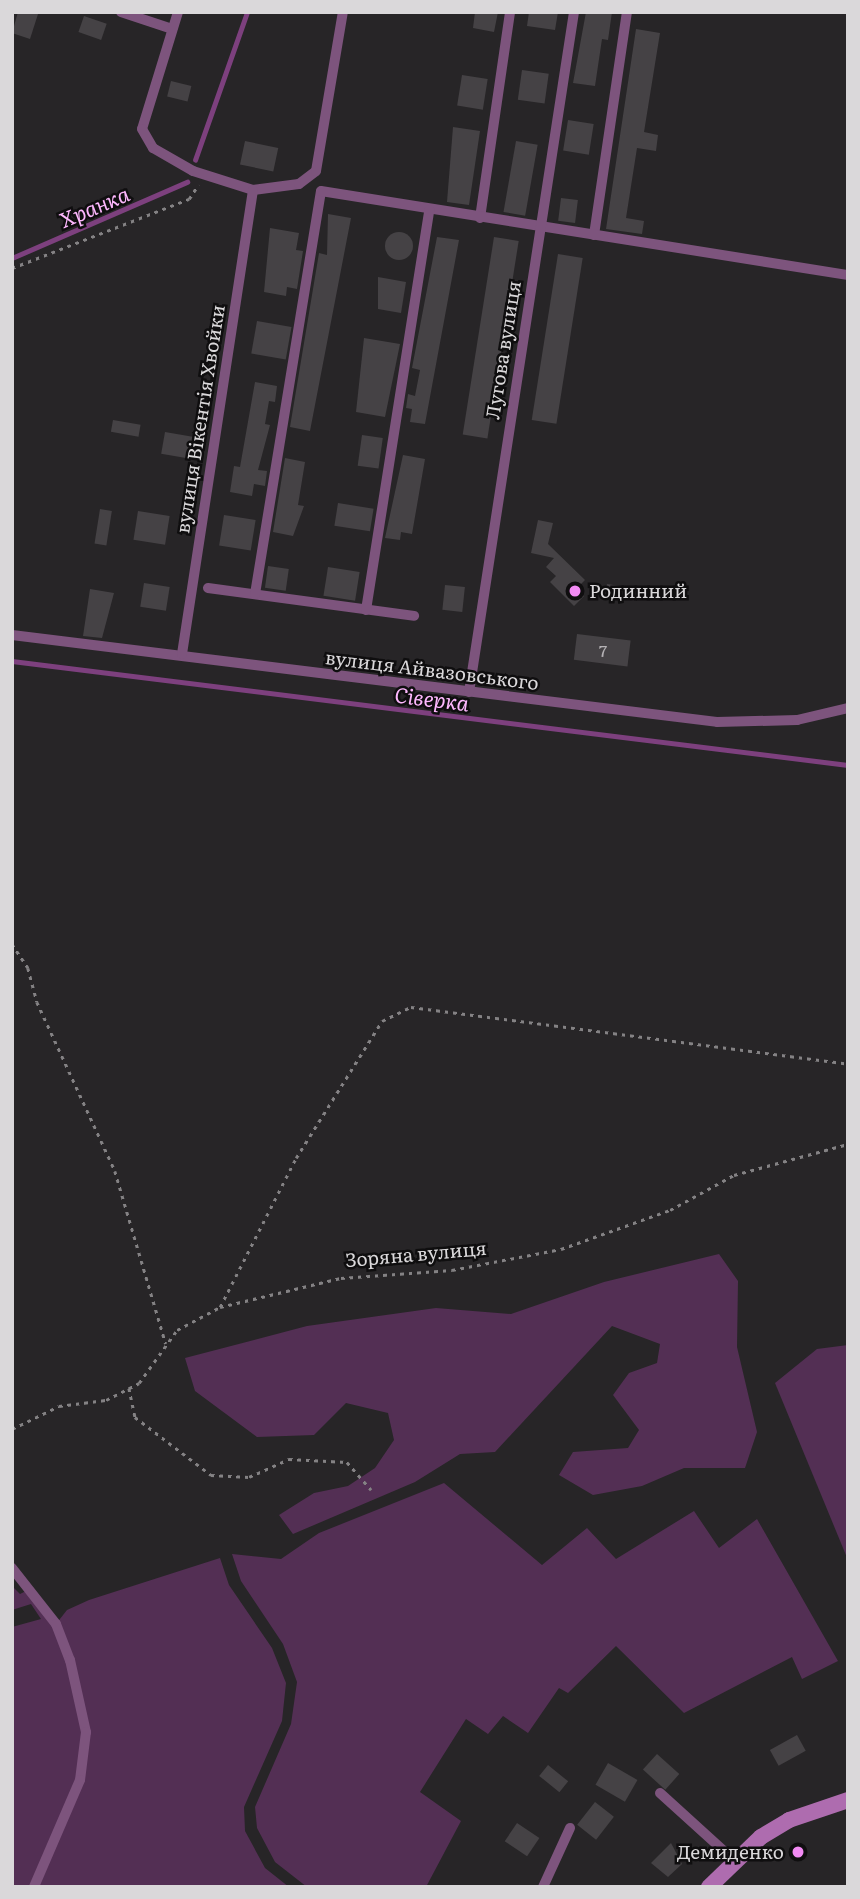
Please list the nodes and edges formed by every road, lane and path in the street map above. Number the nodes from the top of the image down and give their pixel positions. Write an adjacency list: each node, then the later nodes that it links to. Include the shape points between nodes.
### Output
1 (121, 12): 7 (street)
2 (178, 12): 7 (street)
3 (343, 12): 9 (street, via 316,171 299,184)
4 (510, 12): 11 (street)
5 (574, 12): 12 (street, Лугова вулиця)
6 (627, 12): 13 (street)
7 (172, 29): 8 (street, via 142,129 153,148)
8 (204, 174): 9 (street); 14 (path, via 189,199)
9 (253, 190): 21 (street, вулиця Вікентія Хвойки)
10 (429, 210): 11 (street); 17 (street, via 320,191); 18 (street)
11 (480, 218): 12 (street)
12 (539, 226): 13 (street); 22 (street, Лугова вулиця)
13 (594, 235): 15 (street)
14 (12, 268)
15 (848, 275)
16 (208, 588): 17 (street)
17 (255, 594): 18 (street)
18 (366, 610): 19 (street)
19 (414, 616)
20 (12, 635): 21 (street, вулиця Айвазовського)
21 (182, 654): 22 (street, вулиця Айвазовського)
22 (469, 692): 23 (street, вулиця Айвазовського, via 717,722 787,721)
23 (848, 708)
24 (12, 944): 28 (path, via 28,968 37,1002 115,1171)
25 (848, 1064): 27 (path, via 411,1007 382,1021 296,1158)
26 (848, 1144): 27 (path, Зоряна вулиця, via 734,1175 670,1210 561,1249 452,1270 341,1278)
27 (220, 1307): 28 (path, Зоряна вулиця, via 193,1317)
28 (166, 1344): 29 (path, Зоряна вулиця, via 139,1383)
29 (129, 1388): 30 (path, Зоряна вулиця, via 106,1400 59,1406); 31 (path, via 135,1417 211,1475 249,1477 289,1459 347,1462)
30 (12, 1429)
31 (372, 1490)
32 (12, 1568): 37 (street, via 56,1625 70,1660 86,1732 80,1780)
33 (660, 1793): 36 (street)
34 (848, 1800): 36 (street, via 789,1821)
35 (570, 1828): 38 (street)
36 (735, 1861): 39 (street)
37 (34, 1887)
38 (543, 1887)
39 (709, 1887)

